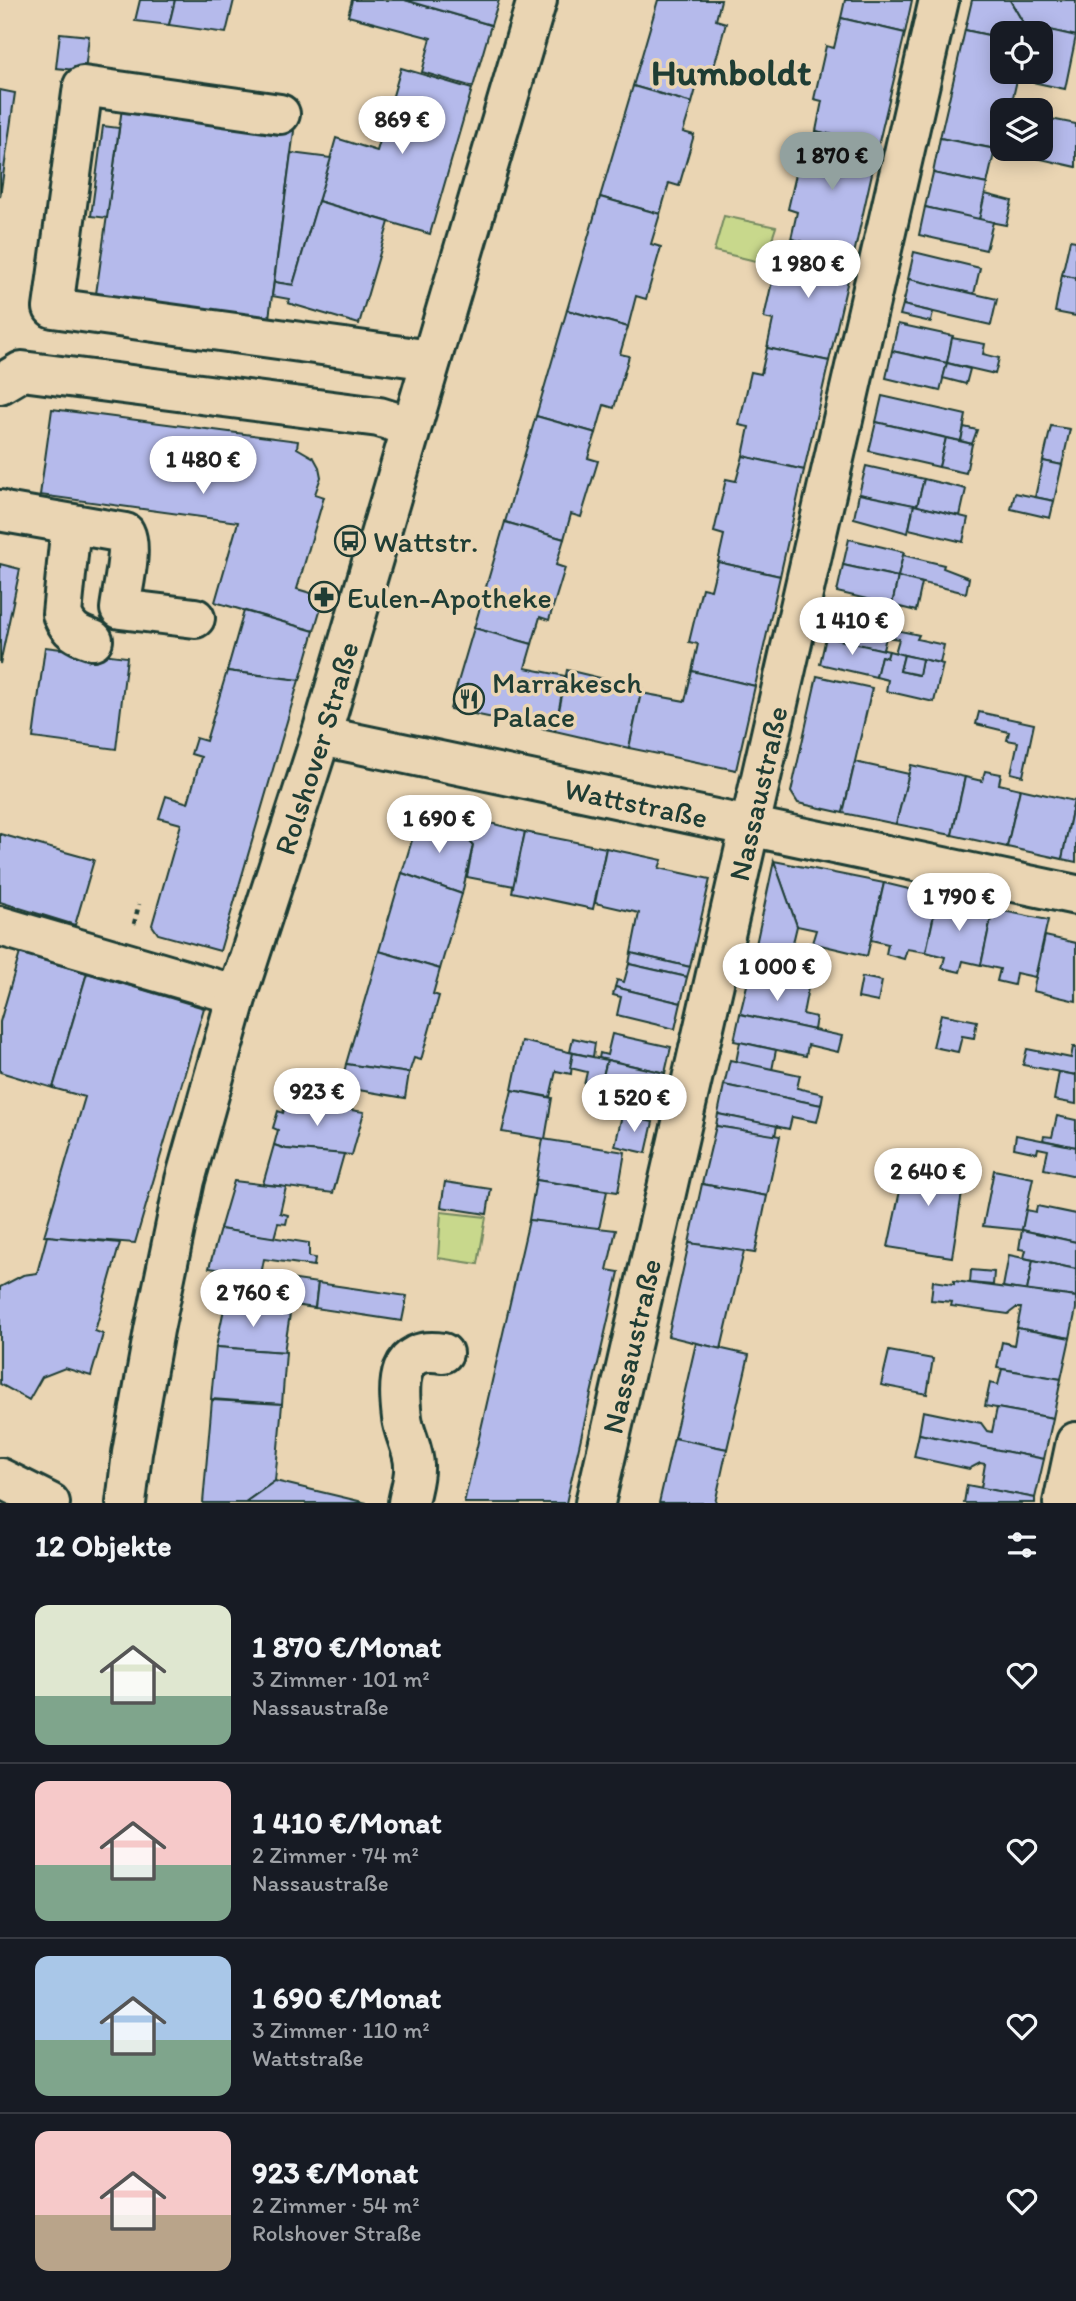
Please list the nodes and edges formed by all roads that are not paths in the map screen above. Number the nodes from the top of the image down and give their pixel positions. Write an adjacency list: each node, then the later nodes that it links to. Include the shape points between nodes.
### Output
1 (537, 0): 4 (street, Rolshover Straße)
2 (939, 0): 12 (street, Nassaustraße)
3 (280, 114): 4 (street, via 83,86 52,309)
4 (431, 360): 6 (street, Rolshover Straße)
5 (0, 384): 6 (street, via 22,371 379,417)
6 (411, 428): 11 (street, Rolshover Straße)
7 (0, 510): 8 (street)
8 (71, 524): 9 (street, via 125,533 128,552 120,609); 10 (street, via 62,614 75,634)
9 (195, 618)
10 (93, 640)
11 (321, 736): 12 (street, Wattstraße); 15 (street, Rolshover Straße)
12 (751, 826): 13 (street, Wattstraße); 22 (street, Nassaustraße)
13 (1076, 895)
14 (0, 926): 15 (street)
15 (237, 995): 20 (street, Rolshover Straße, via 185,1180 154,1330)
16 (443, 1353): 21 (street, via 416,1355 407,1360 401,1376 402,1419 414,1466)
17 (1076, 1442): 23 (street)
18 (0, 1478): 19 (street)
19 (50, 1503)
20 (126, 1503)
21 (408, 1503)
22 (595, 1503)
23 (1063, 1503)

